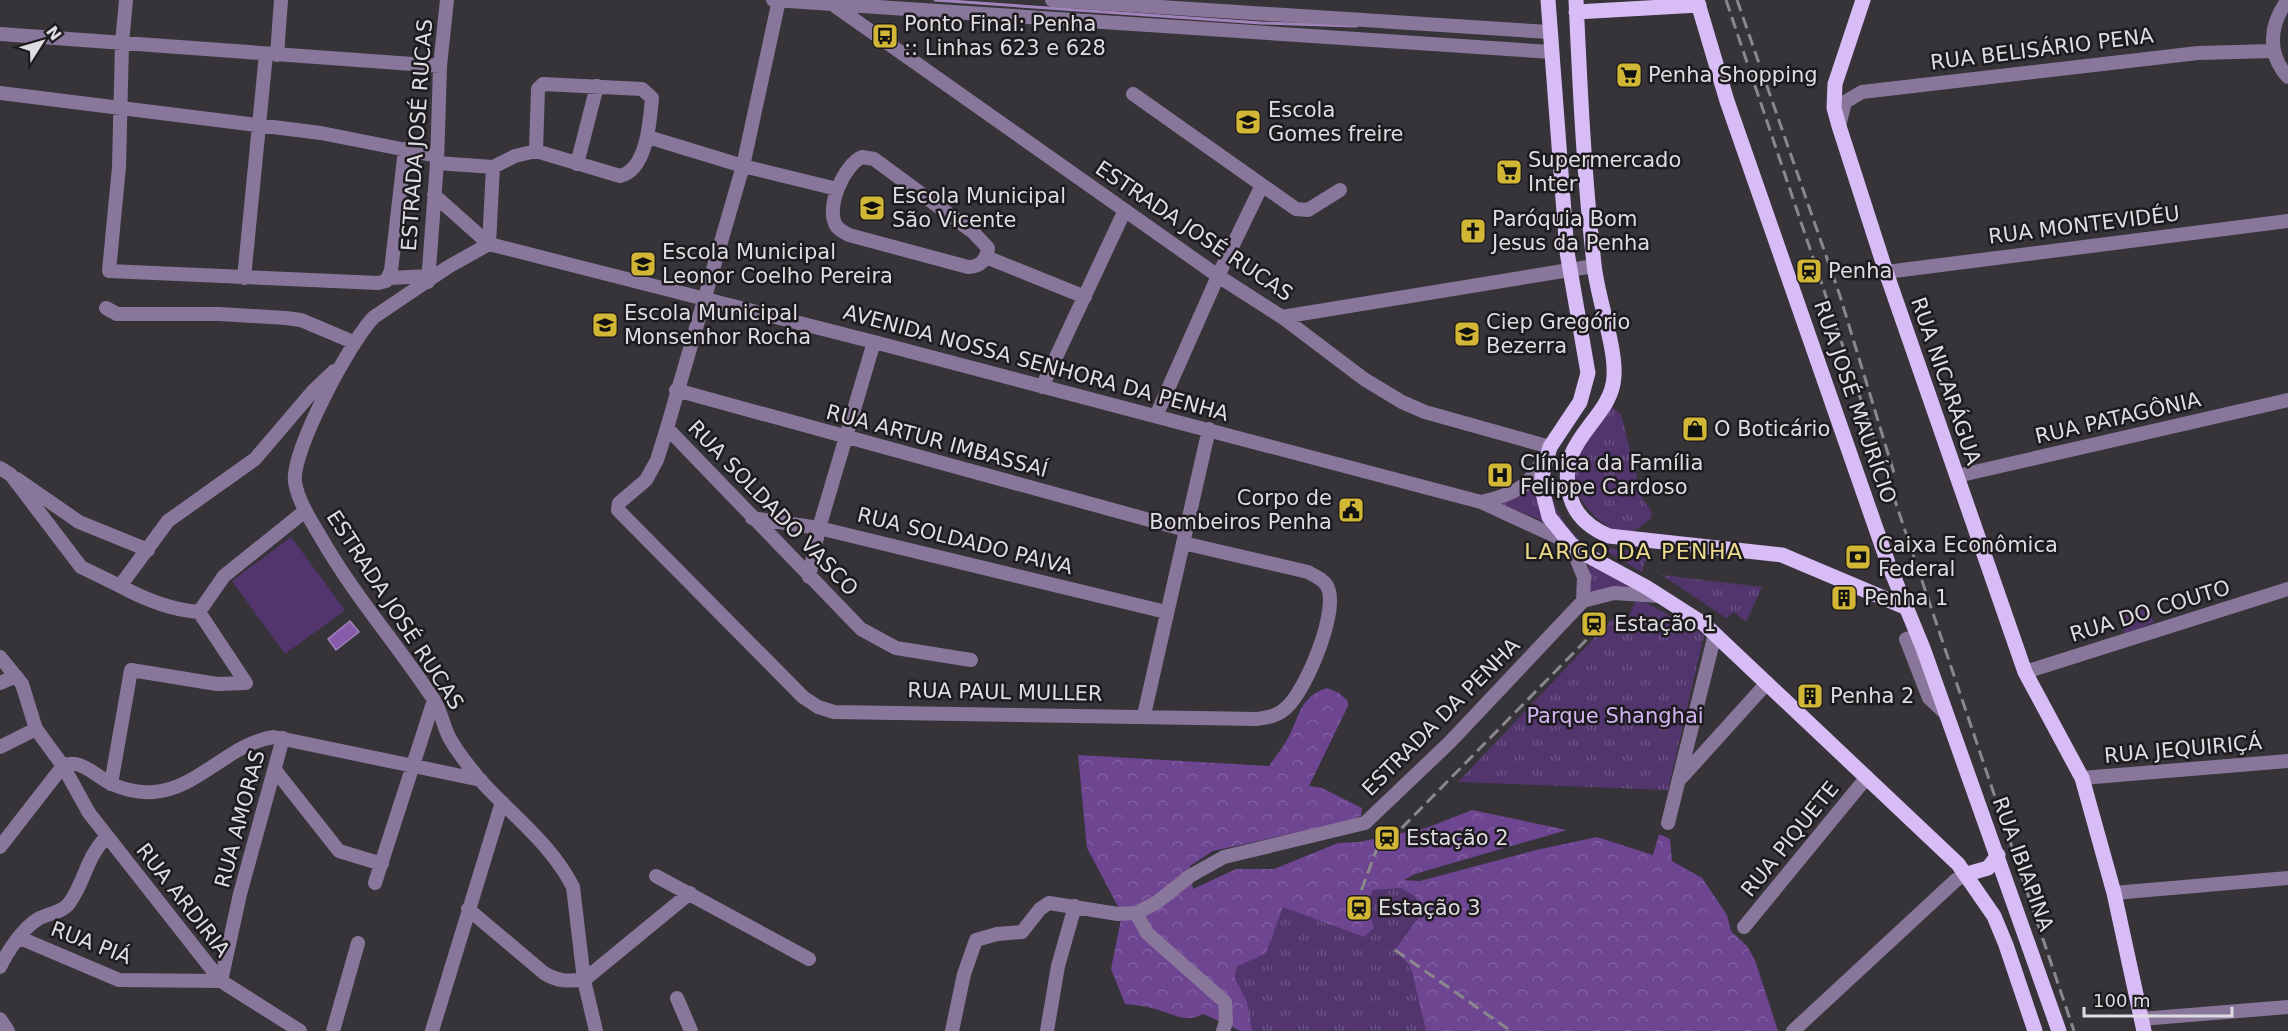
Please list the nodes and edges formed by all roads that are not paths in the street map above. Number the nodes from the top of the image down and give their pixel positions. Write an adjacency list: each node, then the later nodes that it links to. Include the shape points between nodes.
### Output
1 (126, 0): 18 (street)
2 (281, 0): 22 (street)
3 (447, 0): 23 (street, ESTRADA JOSÉ RUCAS)
4 (773, 0): 5 (street)
5 (779, 0): 11 (street); 36 (street, RUA SOLDADO VASCO)
6 (1052, 0): 14 (street)
7 (1548, 0): 16 (main road)
8 (1863, 0): 30 (main road, RUA NICARÁGUA, via 1835,84 1834,108)
9 (2288, 0): 20 (street, via 2273,29)
10 (1698, 3): 13 (main road); 82 (main road, RUA JOSÉ MAURÍCIO, via 1727,101)
11 (835, 6): 12 (street); 42 (street, ESTRADA JOSÉ RUCAS)
12 (950, 6): 14 (street)
13 (1576, 6): 46 (main road)
14 (1239, 22): 15 (street); 19 (street)
15 (1504, 30): 16 (street); 19 (street)
16 (1549, 32): 21 (main road)
17 (0, 34): 18 (street)
18 (122, 43): 22 (street); 28 (street)
19 (1504, 49): 21 (street)
20 (2273, 51): 24 (street); 30 (street, RUA BELISÁRIO PENA, via 2198,52 1862,92 1845,102)
21 (1551, 52): 47 (main road)
22 (272, 55): 23 (street); 29 (street)
23 (440, 66): 34 (street, ESTRADA JOSÉ RUCAS)
24 (2288, 78)
25 (597, 86): 31 (street, via 648,92 652,99); 33 (street, via 540,87); 35 (street)
26 (0, 93): 28 (street)
27 (1133, 94): 38 (street)
28 (120, 109): 29 (street); 51 (street, via 110,271)
29 (258, 124): 32 (street); 51 (street)
30 (1839, 126): 48 (main road, RUA NICARÁGUA)
31 (648, 136): 35 (street, via 634,168 626,175); 36 (street)
32 (405, 149): 34 (street); 49 (street)
33 (536, 151): 35 (street); 37 (street)
34 (437, 159): 37 (street); 41 (street, ESTRADA JOSÉ RUCAS)
35 (577, 164)
36 (742, 166): 39 (street); 54 (street, RUA SOLDADO VASCO)
37 (493, 167): 44 (street)
38 (1262, 185): 40 (street, via 1301,211); 50 (street)
39 (837, 189): 45 (street, via 836,225 849,235 968,267 978,266); 45 (street, via 852,162 862,157 874,159 973,231 986,244)
40 (1340, 190)
41 (434, 195): 44 (street); 52 (street, ESTRADA JOSÉ RUCAS)
42 (1125, 210): 50 (street, ESTRADA JOSÉ RUCAS); 53 (street)
43 (2288, 221): 48 (street, RUA MONTEVIDÉU)
44 (489, 244): 52 (street); 54 (street, AVENIDA NOSSA SENHORA DA PENHA)
45 (986, 257): 53 (street)
46 (1594, 266): 47 (street); 82 (main road, via 1614,378 1608,399 1588,424 1571,456 1567,480 1573,506 1582,518 1599,532 1632,540 1782,555)
47 (1569, 271): 56 (street); 67 (main road, via 1588,374 1580,402)
48 (1886, 272): 69 (main road, RUA NICARÁGUA)
49 (390, 275): 51 (street, via 378,283); 52 (street)
50 (1218, 276): 56 (street, ESTRADA JOSÉ RUCAS); 63 (street)
51 (244, 278)
52 (428, 279): 57 (street, ESTRADA JOSÉ RUCAS, via 374,317)
53 (1085, 297): 60 (street)
54 (704, 300): 58 (street, AVENIDA NOSSA SENHORA DA PENHA); 61 (street, RUA SOLDADO VASCO)
55 (106, 308): 57 (street, via 117,314 301,320)
56 (1282, 317): 67 (street, ESTRADA JOSÉ RUCAS, via 1364,379 1402,402)
57 (353, 342): 59 (street, ESTRADA JOSÉ RUCAS)
58 (874, 342): 60 (street, AVENIDA NOSSA SENHORA DA PENHA); 66 (street)
59 (338, 368): 71 (street, ESTRADA JOSÉ RUCAS, via 296,469 297,488); 76 (street, via 255,459 168,521)
60 (1042, 387): 63 (street, AVENIDA NOSSA SENHORA DA PENHA)
61 (676, 390): 64 (street, RUA SOLDADO VASCO); 66 (street, RUA ARTUR IMBASSAÍ)
62 (2288, 400): 69 (street, RUA PATAGÔNIA)
63 (1156, 416): 65 (street, AVENIDA NOSSA SENHORA DA PENHA)
64 (668, 428): 72 (street, RUA SOLDADO VASCO); 93 (street, RUA PAUL MULLER, via 646,480 619,503 618,510 796,690 818,707 834,712)
65 (1209, 429): 70 (street, AVENIDA NOSSA SENHORA DA PENHA); 74 (street)
66 (845, 437): 73 (street); 74 (street, RUA ARTUR IMBASSAÍ)
67 (1550, 447): 70 (street, AVENIDA NOSSA SENHORA DA PENHA, via 1530,481 1520,489 1512,495); 75 (main road, via 1542,476 1546,509)
68 (5, 472): 76 (street, via 79,522); 78 (street, via 81,567)
69 (1957, 476): 88 (main road, RUA NICARÁGUA)
70 (1481, 502): 75 (street)
71 (305, 511): 83 (street, via 224,576); 92 (street, ESTRADA JOSÉ RUCAS, via 336,563)
72 (752, 518): 73 (street, RUA SOLDADO PAIVA); 77 (street, RUA SOLDADO VASCO)
73 (819, 528): 77 (street); 84 (street, RUA SOLDADO PAIVA)
74 (1185, 536): 84 (street); 93 (street, RUA PAUL MULLER, via 1308,572 1322,580 1330,596 1321,646 1296,696 1279,714 1257,719)
75 (1570, 543): 80 (main road); 81 (street, via 1584,577)
76 (148, 550): 78 (street)
77 (809, 577): 87 (street, RUA SOLDADO VASCO, via 852,622 881,642)
78 (120, 586): 83 (street, via 141,597)
79 (2288, 590): 88 (street, RUA DO COUTO)
80 (1660, 596): 81 (street, via 1614,593); 85 (main road)
81 (1583, 601): 120 (street, ESTRADA DA PENHA, via 1450,742 1365,823 1224,857)
82 (1905, 606): 110 (main road, RUA IBIAPINA, via 1912,637)
83 (199, 612): 105 (street, via 246,683 217,684 131,670)
84 (1166, 612): 93 (street)
85 (1715, 634): 91 (main road, RUA IBIAPINA); 103 (street)
86 (0, 657): 89 (street)
87 (971, 660)
88 (2025, 672): 102 (main road, RUA NICARÁGUA)
89 (16, 676): 90 (street); 94 (street, via 26,693)
90 (0, 683)
91 (1767, 683): 101 (main road, RUA IBIAPINA); 103 (street)
92 (434, 700): 99 (street); 104 (street, ESTRADA JOSÉ RUCAS, via 449,736)
93 (1144, 715)
94 (36, 729): 96 (street); 98 (street, RUA ARDIRIA)
95 (283, 738): 99 (street); 100 (street, RUA AMORAS); 105 (street, via 258,741 180,787 131,791)
96 (0, 747)
97 (2288, 761): 102 (street, RUA JEQUIRIÇÁ)
98 (63, 766): 105 (street, via 78,765); 108 (street, RUA ARDIRIA); 109 (street)
99 (412, 766): 104 (street); 111 (street)
100 (275, 770): 111 (street, via 339,851); 127 (street, RUA AMORAS)
101 (1867, 777): 112 (main road, RUA IBIAPINA); 121 (street, RUA PIQUETE)
102 (2082, 778): 117 (main road, RUA NICARÁGUA)
103 (1681, 779): 107 (street)
104 (481, 780): 106 (street, ESTRADA JOSÉ RUCAS)
105 (111, 784)
106 (502, 802): 119 (street); 126 (street, ESTRADA JOSÉ RUCAS, via 550,852 573,886)
107 (1668, 823)
108 (106, 837): 122 (street, via 91,855 70,902 62,910 35,921); 127 (street, RUA ARDIRIA)
109 (0, 847)
110 (1998, 855): 112 (main road, via 1988,868); 143 (main road, RUA IBIAPINA)
111 (382, 864): 115 (street)
112 (1967, 874): 141 (street); 142 (main road, RUA IBIAPINA, via 1994,916)
113 (656, 876): 116 (street)
114 (2288, 878): 117 (street)
115 (375, 883)
116 (690, 893): 124 (street); 126 (street)
117 (2114, 893): 131 (main road, RUA NICARÁGUA)
118 (1075, 906): 120 (street, via 1118,914); 139 (street, via 1045,904 1022,932 976,940); 140 (street, via 1058,966)
119 (468, 909): 126 (street, via 549,976 565,981); 136 (street)
120 (1136, 913): 132 (street, via 1147,933 1225,1002)
121 (1744, 927)
122 (20, 938): 125 (street); 127 (street, RUA PIÁ, via 119,980)
123 (358, 944): 135 (street)
124 (809, 958)
125 (0, 967)
126 (584, 980): 137 (street, ESTRADA JOSÉ RUCAS)
127 (220, 981): 134 (street, RUA ARDIRIA)
128 (677, 998): 138 (street)
129 (2288, 1007): 131 (street)
130 (0, 1019): 133 (street)
131 (2143, 1025)
132 (1227, 1028)
133 (8, 1031)
134 (300, 1031)
135 (333, 1031)
136 (432, 1031)
137 (596, 1031)
138 (690, 1031)
139 (952, 1031)
140 (1047, 1031)
141 (1793, 1031)
142 (2035, 1031)
143 (2059, 1031)

